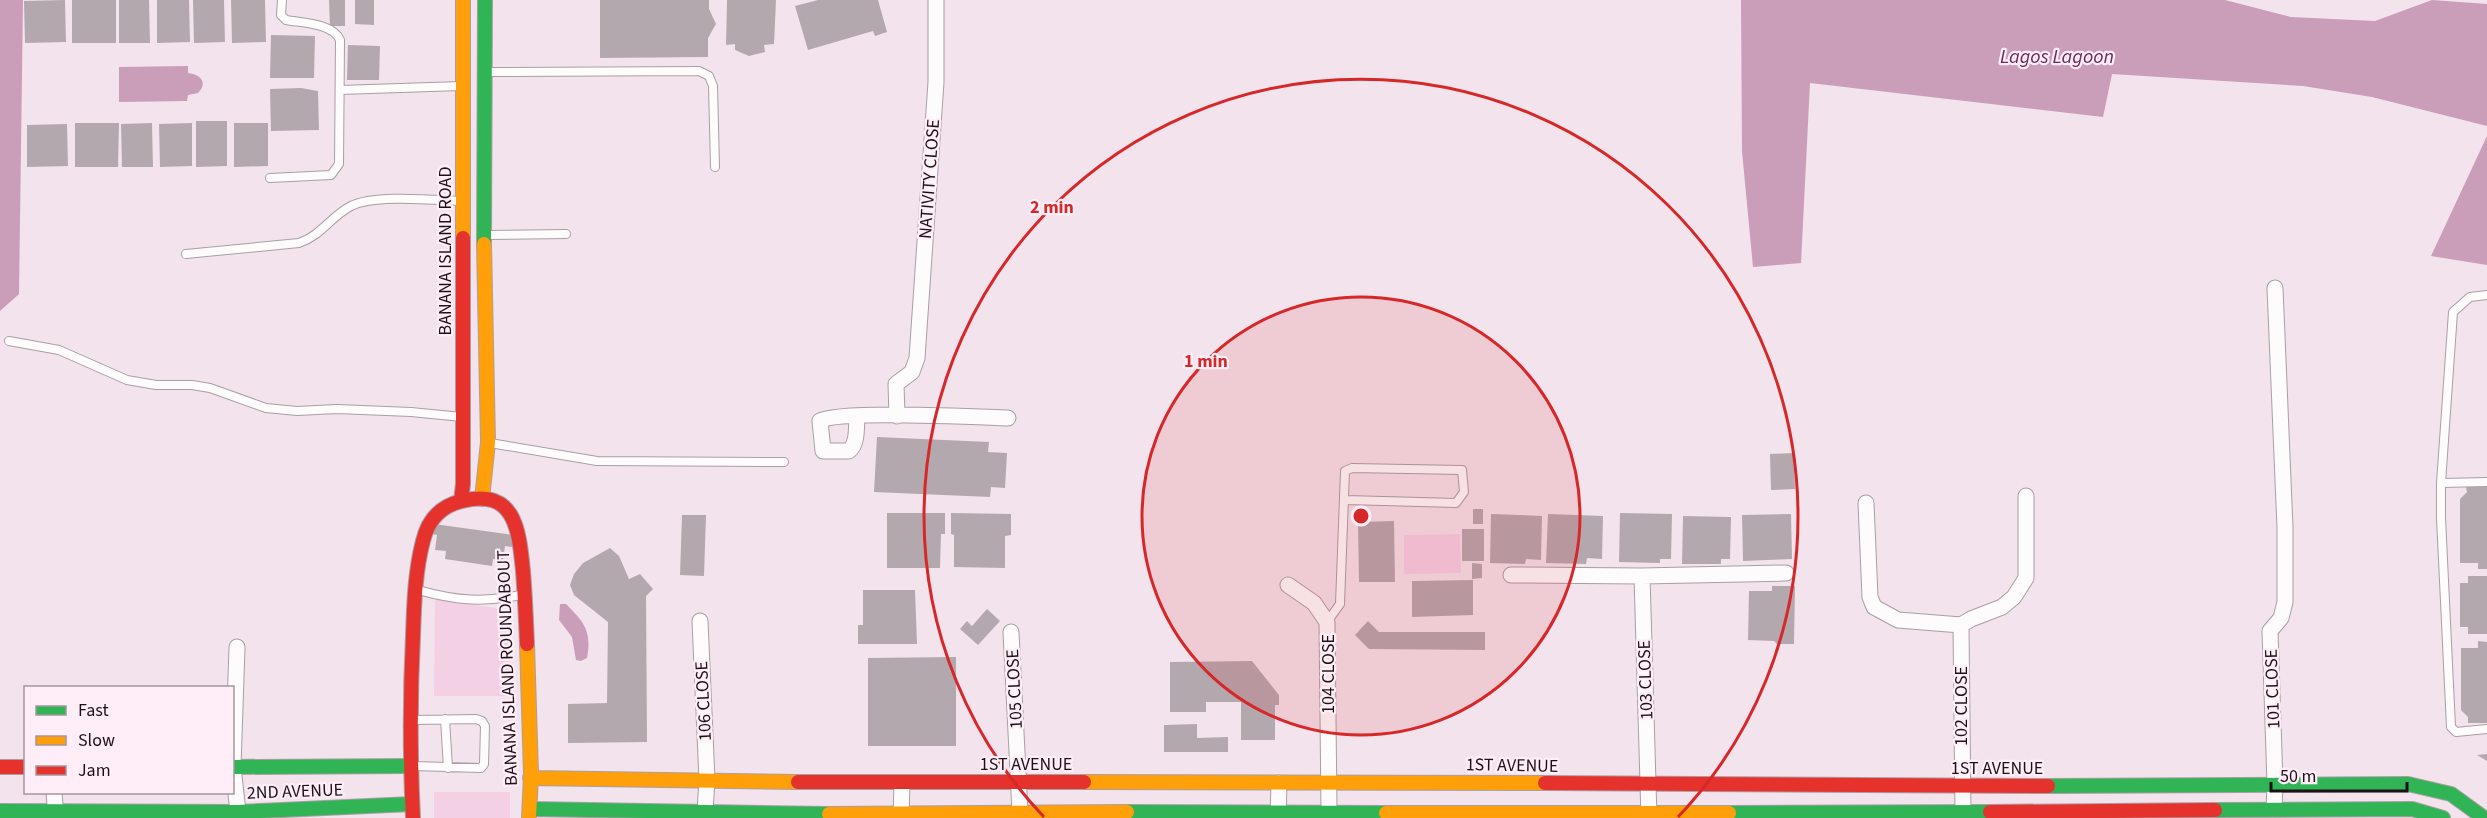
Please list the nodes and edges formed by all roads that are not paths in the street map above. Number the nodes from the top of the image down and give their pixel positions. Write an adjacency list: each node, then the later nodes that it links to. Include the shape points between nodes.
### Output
1 (282, 0): 7 (lane, via 281,15 286,20 338,34)
2 (463, 0): 6 (street, BANANA ISLAND ROAD)
3 (485, 0): 5 (street)
4 (936, 0): 17 (street, NATIVITY CLOSE, via 936,82 917,358 912,372 896,384)
5 (485, 72): 8 (lane, via 699,71 709,76 713,86); 12 (street)
6 (462, 86): 7 (lane); 10 (street, BANANA ISLAND ROAD)
7 (340, 90): 9 (lane, via 336,170 331,175)
8 (715, 167)
9 (270, 178)
10 (464, 201): 13 (lane, via 360,201 335,216 313,238 299,243); 18 (street, BANANA ISLAND ROAD)
11 (566, 234): 12 (lane)
12 (484, 235): 21 (street)
13 (186, 254)
14 (2275, 288): 58 (street, 101 CLOSE, via 2285,528 2285,602 2281,618 2270,631)
15 (2487, 295): 24 (lane, via 2470,297 2453,312)
16 (9, 341): 18 (lane, via 59,350 127,380 210,388 266,408)
17 (897, 416): 19 (street); 20 (street)
18 (464, 417): 28 (street, BANANA ISLAND ROAD)
19 (857, 417)
20 (1008, 418)
21 (488, 442): 22 (lane, via 597,461); 26 (street)
22 (784, 462)
23 (2487, 482): 24 (lane)
24 (2441, 483): 43 (lane, via 2451,727 2456,732)
25 (2026, 496): 38 (street, via 2026,578 2002,607)
26 (482, 499): 28 (street); 35 (street, BANANA ISLAND ROUNDABOUT, via 501,505 512,514 519,528)
27 (1346, 500): 27 (lane, via 1455,503 1464,492 1462,470 1353,468 1346,471); 37 (lane, via 1340,604)
28 (461, 501): 34 (street, via 430,522 423,536)
29 (1866, 503): 38 (street, via 1870,597 1874,607 1899,620)
30 (1786, 573): 32 (street)
31 (1511, 574): 32 (street)
32 (1642, 576): 57 (street, 103 CLOSE)
33 (1288, 585): 37 (street, 104 CLOSE, via 1314,603)
34 (416, 589): 35 (lane, via 447,598 496,601); 41 (street)
35 (526, 594): 51 (street, BANANA ISLAND ROUNDABOUT)
36 (700, 621): 52 (street, 106 CLOSE)
37 (1327, 622): 53 (street, 104 CLOSE)
38 (1961, 625): 59 (street, 102 CLOSE)
39 (1011, 632): 54 (street, 105 CLOSE)
40 (237, 647): 44 (street)
41 (412, 720): 42 (lane); 47 (street)
42 (445, 720): 49 (lane); 49 (lane, via 476,719 485,726 481,768)
43 (2487, 729)
44 (234, 736)
45 (0, 766): 48 (street)
46 (234, 766): 47 (street, 2ND AVENUE)
47 (411, 766): 49 (lane); 63 (street)
48 (24, 767)
49 (448, 768)
50 (234, 775): 66 (street)
51 (530, 778): 52 (street, 1ST AVENUE); 70 (street, BANANA ISLAND ROUNDABOUT)
52 (707, 780): 55 (street, 1ST AVENUE); 64 (street, 106 CLOSE)
53 (1328, 781): 56 (street, 1ST AVENUE); 57 (street, 1ST AVENUE); 65 (street, 104 CLOSE)
54 (1018, 782): 55 (street, 1ST AVENUE); 56 (street, 1ST AVENUE); 67 (street, 105 CLOSE)
55 (902, 783): 72 (street)
56 (1279, 783): 71 (street)
57 (1648, 784): 59 (street, 1ST AVENUE); 73 (street, 103 CLOSE)
58 (2275, 784): 59 (street, 1ST AVENUE); 61 (street, 101 CLOSE); 74 (street, 1ST AVENUE, via 2408,784 2451,794)
59 (1962, 786): 68 (street, 102 CLOSE)
60 (54, 794): 69 (street)
61 (2274, 809): 68 (street); 75 (street, via 2412,809)
62 (0, 811): 69 (street, 2ND AVENUE)
63 (413, 811): 66 (street, 2ND AVENUE)
64 (705, 811): 70 (street); 72 (street)
65 (1329, 811): 71 (street); 73 (street)
66 (238, 812): 69 (street, 2ND AVENUE)
67 (1020, 812): 71 (street); 72 (street)
68 (1963, 813): 73 (street)
69 (56, 814)
70 (530, 814)
71 (1278, 815)
72 (901, 816)
73 (1649, 816)
74 (2484, 816)
75 (2443, 818)

